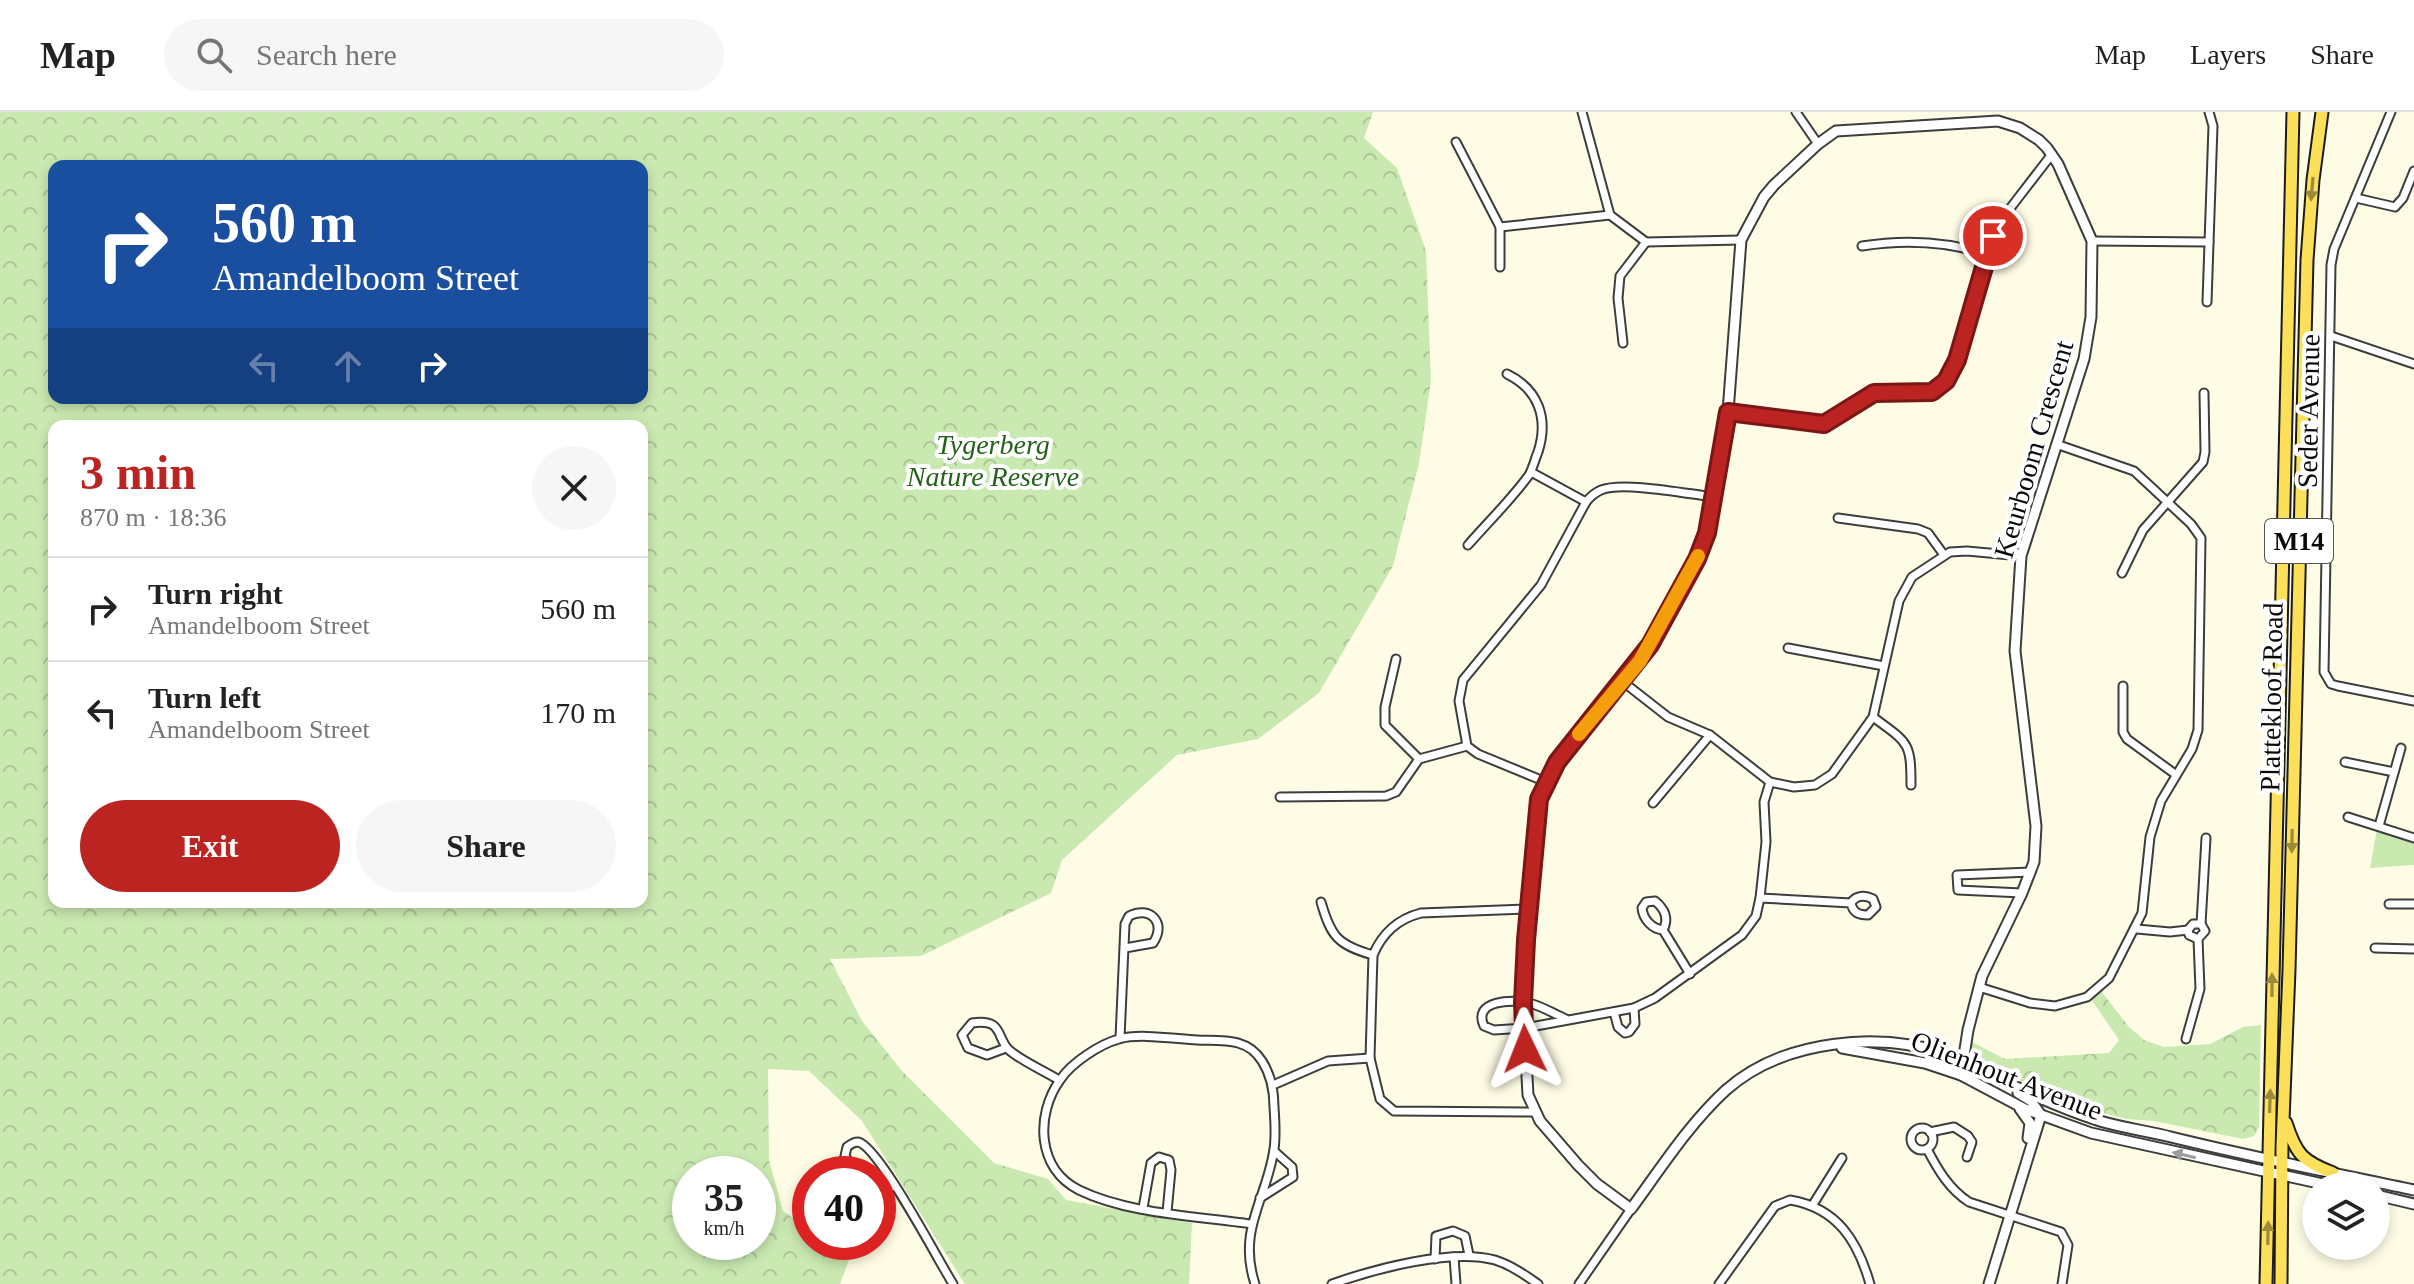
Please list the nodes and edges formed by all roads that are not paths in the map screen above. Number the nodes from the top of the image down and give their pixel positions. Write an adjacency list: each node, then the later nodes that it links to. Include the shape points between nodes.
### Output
1 (1582, 112): 12 (street)
2 (1796, 112): 8 (street)
3 (2209, 112): 17 (street)
4 (2293, 112): 109 (main road, Plattekloof Road / M14, one-way to 4)
5 (2322, 112): 98 (main road, Plattekloof Road / M14, one-way to 98, via 2307,260)
6 (2391, 112): 11 (street, Seder Avenue)
7 (1456, 142): 13 (street)
8 (1818, 144): 9 (street, Keurboom Crescent, via 1836,131 1958,119 2011,124); 14 (street, Keurboom Crescent, via 1764,197)
9 (2052, 154): 15 (street, Keurboom Crescent); 19 (street, via 2005,215)
10 (2414, 171): 11 (street, via 2395,207)
11 (2356, 198): 22 (street, Seder Avenue, via 2331,265)
12 (1610, 215): 13 (street); 16 (street)
13 (1500, 227): 20 (street)
14 (1741, 240): 16 (street); 27 (street, Keurboom Crescent)
15 (2092, 241): 17 (street); 28 (street, Keurboom Crescent, via 2089,339)
16 (1646, 242): 23 (street, via 1620,276)
17 (2209, 242): 21 (street)
18 (1862, 246): 19 (street, via 1940,242)
19 (1987, 254): 27 (street, via 1957,360 1946,381 1932,392 1874,393 1824,424)
20 (1500, 267)
21 (2207, 302)
22 (2331, 336): 24 (street); 43 (street, Seder Avenue, via 2324,672 2331,684)
23 (1623, 343)
24 (2414, 364)
25 (1507, 374): 29 (street, via 1531,391 1541,414 1540,444)
26 (2204, 393): 32 (street, via 2203,462)
27 (1728, 412): 30 (street, Keurboom Crescent)
28 (2056, 444): 32 (street, via 2134,471); 36 (street, Keurboom Crescent)
29 (1531, 472): 31 (street); 34 (street)
30 (1714, 497): 31 (street, via 1610,487); 41 (street, Keurboom Crescent, via 1697,559 1650,645)
31 (1586, 502): 46 (street, via 1541,585 1463,680 1459,701)
32 (2168, 503): 37 (street, via 2137,539); 51 (street, via 2197,531 2202,547 2198,730)
33 (1838, 518): 35 (street, via 1918,529 1928,533)
34 (1468, 545)
35 (1944, 555): 36 (street, via 1958,551); 40 (street, via 1905,586)
36 (2021, 556): 61 (street, Keurboom Crescent, via 2015,651 2036,826)
37 (2122, 573)
38 (1788, 648): 40 (street)
39 (1396, 659): 48 (street, via 1385,725)
40 (1884, 666): 44 (street)
41 (1622, 681): 45 (street, via 1668,717); 52 (street, Keurboom Crescent)
42 (2123, 686): 51 (street, via 2127,739)
43 (2414, 701)
44 (1873, 717): 53 (street, via 1824,781 1804,787); 54 (street, via 1908,746)
45 (1710, 735): 53 (street); 56 (street)
46 (1467, 746): 48 (street); 52 (street)
47 (2401, 748): 50 (street)
48 (1419, 759): 55 (street, via 1396,792 1386,796)
49 (2345, 762): 50 (street)
50 (2394, 772): 58 (street)
51 (2175, 774): 70 (street, via 2154,819)
52 (1546, 782): 68 (street, Keurboom Crescent, via 1536,812)
53 (1770, 782): 63 (street, via 1764,802)
54 (1911, 785)
55 (1280, 797)
56 (1653, 803)
57 (2348, 817): 58 (street)
58 (2379, 826): 60 (street)
59 (2206, 838): 69 (street)
60 (2414, 838)
61 (2031, 872): 62 (street, Keurboom Crescent); 62 (street, via 1957,875 1958,890)
62 (2022, 893): 79 (street, Keurboom Crescent)
63 (1760, 898): 65 (street); 78 (street, via 1750,927)
64 (1321, 902): 77 (street, via 1327,924 1341,943)
65 (1851, 903)
66 (2389, 904): 67 (street)
67 (2414, 904)
68 (1528, 909): 77 (street, via 1407,917 1387,932); 80 (street, Keurboom Crescent)
69 (2201, 924): 72 (street); 73 (street, via 2204,935)
70 (2137, 929): 72 (street); 79 (street, via 2109,978 2078,1001 2044,1006)
71 (1663, 930): 78 (street)
72 (2188, 930): 73 (street)
73 (2198, 939): 86 (street, via 2200,989)
74 (1125, 948): 74 (street, via 1125,924 1132,913 1157,919 1159,933 1153,943); 85 (street)
75 (2375, 948): 76 (street)
76 (2414, 949)
77 (1373, 955): 89 (street)
78 (1690, 974): 81 (street)
79 (1979, 987): 90 (street, Keurboom Crescent)
80 (1523, 1002): 83 (street); 84 (street, Keurboom Crescent); 84 (street, via 1489,1005 1481,1017 1489,1029)
81 (1634, 1008): 82 (street); 82 (street, via 1635,1024 1625,1033)
82 (1614, 1012): 83 (street)
83 (1566, 1019): 84 (street)
84 (1525, 1028): 97 (street, Keurboom Crescent, via 1526,1083)
85 (1120, 1038): 93 (street); 94 (street, via 1237,1041 1255,1052)
86 (2186, 1039)
87 (1823, 1047): 90 (street, Olienhout Avenue, via 1897,1044); 91 (street, Olienhout Avenue, via 1897,1056); 121 (street, Olienhout Avenue, via 1769,1063 1728,1089 1692,1127)
88 (1006, 1048): 88 (street, via 993,1054 978,1052 965,1044 964,1029 977,1022 992,1026); 93 (street)
89 (1370, 1058): 94 (street, via 1328,1061); 97 (street, via 1380,1099 1394,1111)
90 (1962, 1060): 91 (street, Keurboom Crescent); 92 (street, Olienhout Avenue)
91 (1961, 1075): 95 (street, Olienhout Avenue)
92 (2000, 1079): 96 (street, Olienhout Avenue); 99 (street)
93 (1059, 1080): 120 (street, via 1043,1128 1043,1141 1058,1174 1081,1191)
94 (1273, 1085): 104 (street)
95 (2004, 1098): 99 (street, Olienhout Avenue); 103 (street, via 2030,1123)
96 (2070, 1110): 99 (street); 109 (street, Olienhout Avenue)
97 (1534, 1112): 121 (street, Keurboom Crescent, via 1588,1176)
98 (2283, 1114): 110 (main road, Plattekloof Road / M14); 111 (main road, via 2299,1154)
99 (2041, 1115): 100 (street, Olienhout Avenue); 103 (street)
100 (2064, 1124): 103 (street, via 2042,1131); 109 (street, Olienhout Avenue, one-way to 100, via 2122,1141)
101 (1930, 1132): 102 (street, via 1933,1141); 102 (street, via 1920,1129 1912,1140 1917,1149); 107 (street, via 1954,1127 1968,1136 1972,1142)
102 (1927, 1149): 123 (street, via 1960,1196)
103 (2029, 1149): 123 (street)
104 (1274, 1151): 117 (street); 117 (street, via 1292,1167 1293,1177)
105 (845, 1156): 106 (street, via 855,1142)
106 (874, 1156)
107 (1967, 1157)
108 (1842, 1158): 119 (street)
109 (2268, 1167): 110 (street); 138 (main road, Plattekloof Road / M14, one-way to 109)
110 (2282, 1170): 112 (street); 139 (main road, Plattekloof Road / M14)
111 (2322, 1172)
112 (2302, 1174)
113 (2390, 1181): 114 (street)
114 (2414, 1187)
115 (897, 1188): 129 (street)
116 (2390, 1198): 118 (street)
117 (1259, 1199): 124 (street)
118 (2414, 1204)
119 (1812, 1206): 134 (street, via 1790,1200 1775,1206); 135 (street, via 1854,1241)
120 (1143, 1208): 122 (street); 122 (street, via 1151,1163 1164,1157 1171,1170)
121 (1631, 1209): 133 (street, Olienhout Avenue)
122 (1167, 1212): 124 (street)
123 (2009, 1215): 136 (street); 137 (street, via 2066,1237)
124 (1251, 1224): 130 (street)
125 (1469, 1255): 126 (street); 127 (street, via 1465,1236 1453,1231 1436,1236); 132 (street, via 1498,1261)
126 (1454, 1257): 127 (street); 131 (street)
127 (1435, 1259): 128 (street)
128 (1335, 1283)
129 (953, 1284)
130 (1255, 1284)
131 (1456, 1284)
132 (1538, 1284)
133 (1579, 1284)
134 (1719, 1284)
135 (1870, 1284)
136 (1989, 1284)
137 (2062, 1284)
138 (2266, 1284)
139 (2281, 1284)

